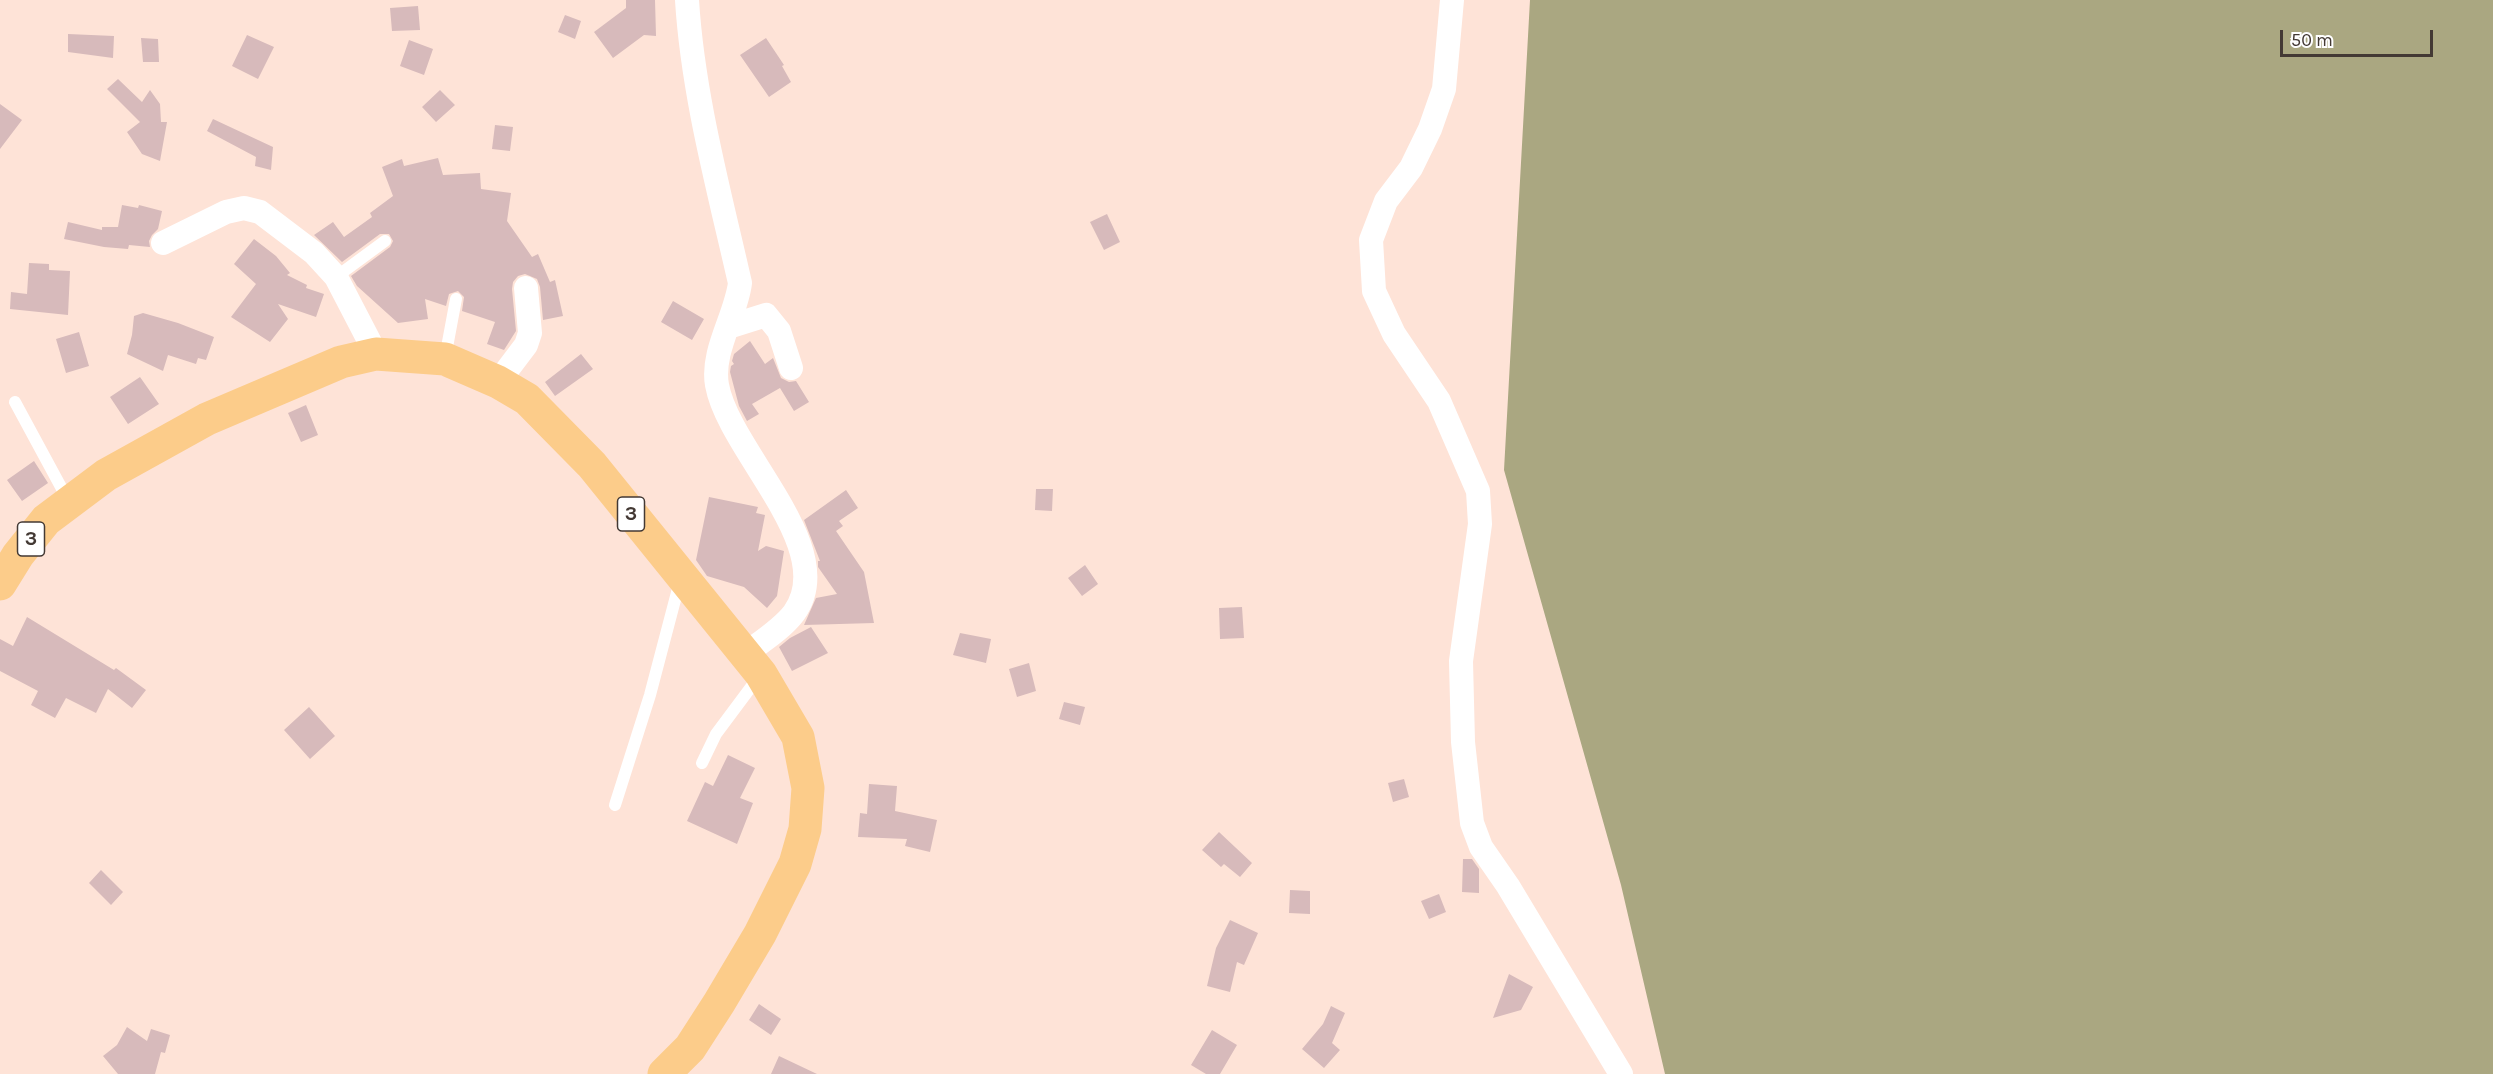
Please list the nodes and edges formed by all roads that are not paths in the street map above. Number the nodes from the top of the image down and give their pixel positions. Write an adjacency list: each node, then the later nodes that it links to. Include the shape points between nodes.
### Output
1 (687, 0): 8 (street, via 711,159 740,283)
2 (1452, 0): 21 (street, via 1440,99 1430,129 1411,168 1386,201 1371,240 1374,291 1394,334 1438,401 1479,492 1480,524 1461,661 1463,742 1472,823 1482,847)
3 (385, 241): 5 (lane)
4 (162, 243): 5 (street, via 226,212 244,208 260,212 278,224 314,253)
5 (336, 278): 9 (street)
6 (526, 288): 12 (street, via 530,333 526,345)
7 (456, 299): 10 (lane)
8 (728, 327): 11 (street, via 766,315 779,331); 17 (street, via 717,366 722,401 734,431 795,530 805,569 802,598 794,613)
9 (376, 354): 10 (highway, 3); 14 (highway, 3, via 311,373 207,419 106,475)
10 (445, 359): 12 (highway, 3)
11 (791, 368)
12 (498, 381): 15 (highway, 3, via 527,399 565,436)
13 (15, 402): 14 (lane)
14 (69, 501): 16 (highway, 3, via 46,520)
15 (681, 577): 17 (highway, 3); 19 (lane, via 650,695)
16 (0, 584)
17 (753, 664): 18 (lane); 20 (highway, 3, via 798,737 808,788 805,829 795,864 760,934 690,1048)
18 (702, 763)
19 (615, 805)
20 (664, 1074)
21 (1621, 1074)

